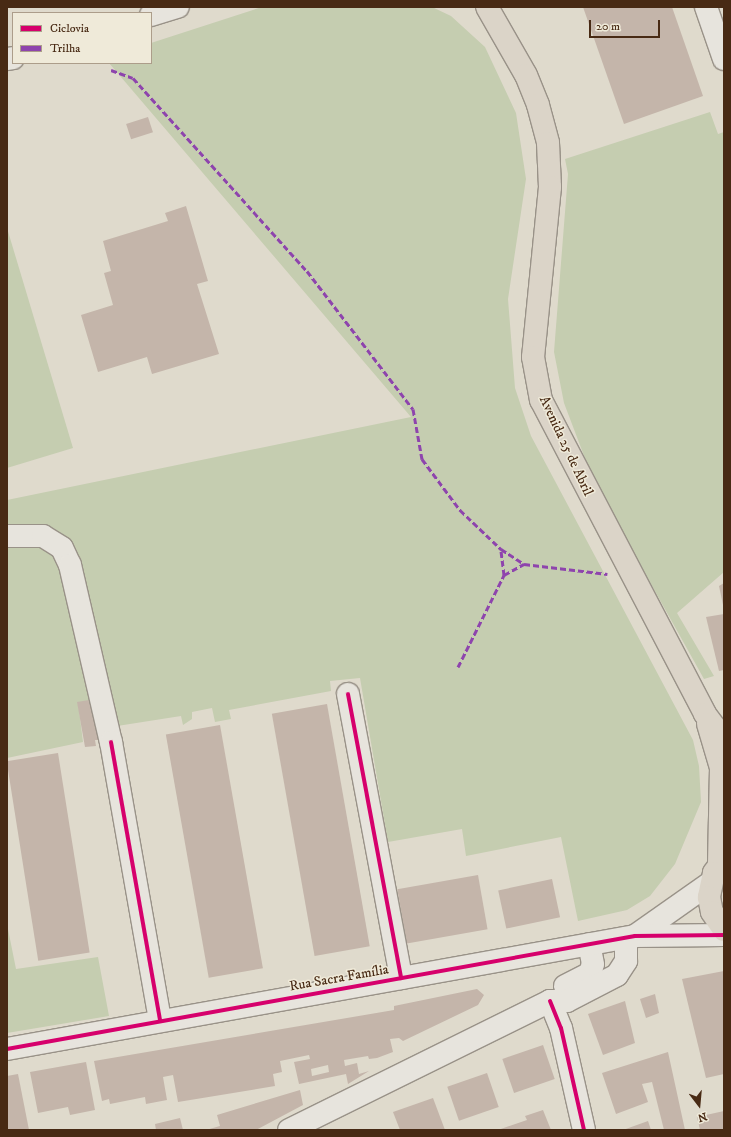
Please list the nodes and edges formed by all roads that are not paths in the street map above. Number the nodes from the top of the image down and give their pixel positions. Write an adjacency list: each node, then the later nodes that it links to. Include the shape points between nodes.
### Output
1 (178, 7): 5 (street)
2 (476, 7): 4 (main road, Avenida 25 de Abril)
3 (706, 7): 6 (street)
4 (490, 14): 9 (main road, Avenida 25 de Abril, via 526,75 538,105 548,143 550,187 533,357 541,400)
5 (152, 15)
6 (724, 58)
7 (7, 536): 18 (street, via 43,536 62,548 70,565 111,742)
8 (348, 694): 16 (street)
9 (705, 714): 10 (main road, Avenida 25 de Abril); 11 (main road, Avenida 25 de Abril, via 721,768)
10 (724, 739)
11 (718, 869): 12 (main road, Avenida 25 de Abril, via 712,912); 14 (street, Rua Sacra Família)
12 (724, 930)
13 (724, 935): 14 (street, Rua Sacra Família)
14 (630, 937): 15 (street, Rua Sacra Família); 17 (street, via 626,961 617,975 567,1001)
15 (590, 944): 16 (street, Rua Sacra Família); 17 (street, via 593,964 590,973 557,991)
16 (401, 978): 18 (street, Rua Sacra Família)
17 (550, 1001): 20 (street); 21 (street, via 561,1028)
18 (160, 1021): 19 (street, Rua Sacra Família)
19 (7, 1049)
20 (289, 1130)
21 (584, 1130)

